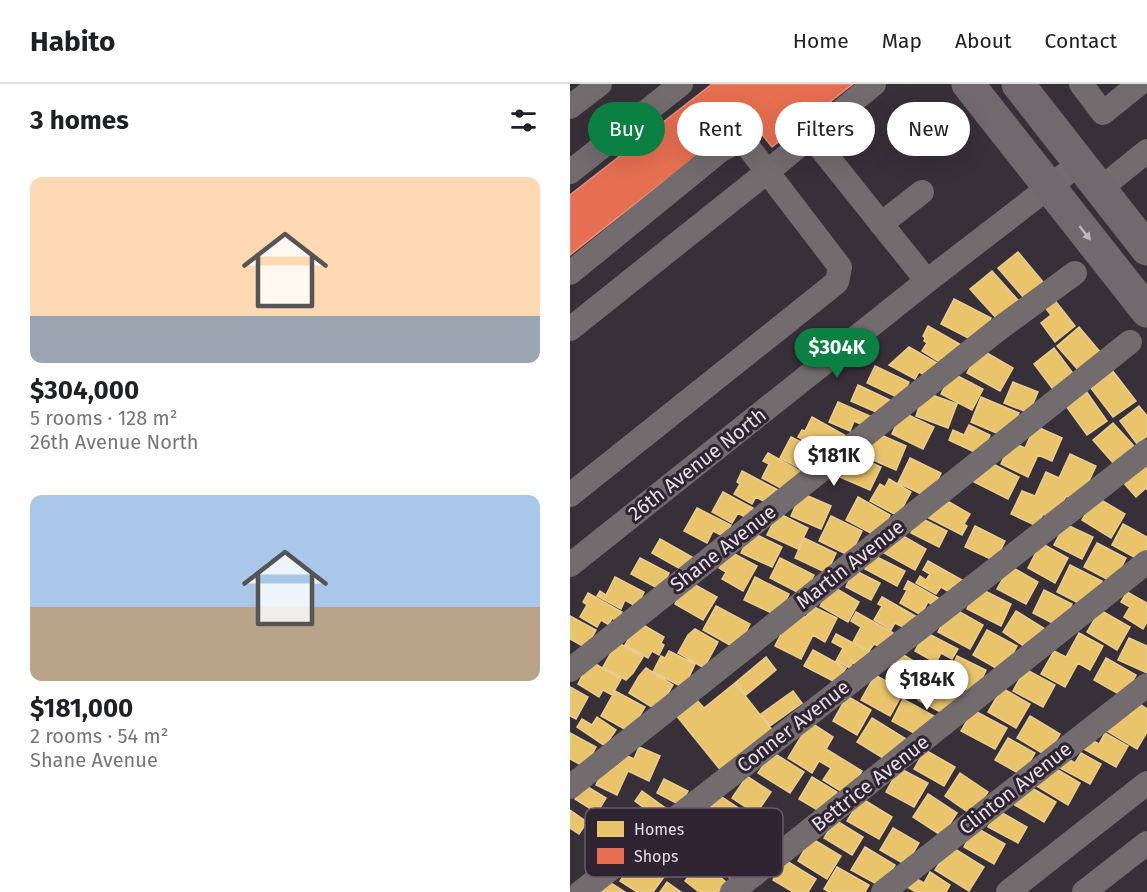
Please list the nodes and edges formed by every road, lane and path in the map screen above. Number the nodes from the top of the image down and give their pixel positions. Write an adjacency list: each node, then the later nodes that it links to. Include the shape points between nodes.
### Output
1 (600, 84): 9 (street)
2 (681, 84): 14 (street)
3 (874, 84): 8 (street)
4 (968, 84): 16 (highway)
5 (1018, 84): 13 (highway)
6 (1081, 84): 7 (street, via 1103,113)
7 (1139, 84)
8 (852, 102)
9 (570, 107)
10 (787, 156): 15 (street)
11 (827, 156): 19 (street)
12 (1143, 162): 17 (street)
13 (1080, 164): 16 (street, 26th Avenue North); 17 (highway)
14 (570, 172)
15 (767, 172): 21 (street, via 746,144 733,144 721,150); 25 (street); 28 (street, via 840,267 837,282)
16 (1049, 187): 23 (street, 26th Avenue North); 24 (highway, one-way to 24)
17 (1100, 189): 20 (highway)
18 (922, 192): 19 (street)
19 (881, 224): 23 (street)
20 (1147, 249)
21 (570, 273)
22 (1075, 273): 31 (street, Shane Avenue, via 986,339)
23 (927, 281): 30 (street, 26th Avenue North)
24 (1147, 311)
25 (570, 329)
26 (1130, 342): 34 (street, Martin Avenue)
27 (1147, 451): 35 (street, Conner Avenue)
28 (570, 495)
29 (1147, 562): 37 (street, Bettrice Avenue)
30 (570, 565)
31 (570, 670)
32 (1147, 685): 42 (street, Clinton Avenue)
33 (1147, 783): 43 (street)
34 (570, 787)
35 (689, 808)
36 (1147, 843): 44 (street)
37 (783, 851)
38 (600, 877): 40 (street, Conner Avenue)
39 (751, 877): 41 (street, Bettrice Avenue)
40 (581, 892)
41 (732, 892)
42 (883, 892)
43 (1008, 892)
44 (1084, 892)

